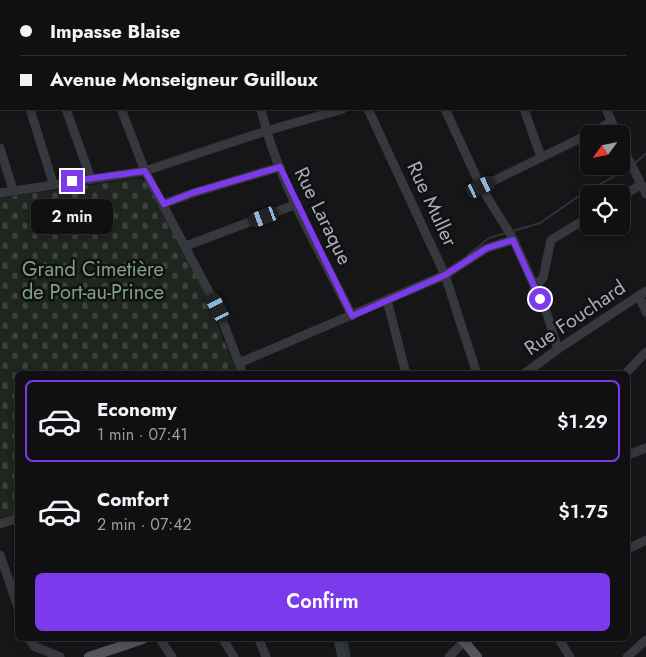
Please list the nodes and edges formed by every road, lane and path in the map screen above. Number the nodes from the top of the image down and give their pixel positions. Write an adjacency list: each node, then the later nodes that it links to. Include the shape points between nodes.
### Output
1 (30, 110): 22 (street)
2 (66, 110): 20 (street)
3 (121, 110): 19 (street)
4 (261, 110): 13 (street, Rue Laraque)
5 (340, 110): 13 (street)
6 (368, 110): 33 (street, Rue Muller)
7 (445, 110): 23 (street)
8 (524, 110): 16 (street)
9 (606, 110): 10 (street)
10 (612, 122): 11 (street); 12 (street)
11 (606, 125)
12 (613, 125)
13 (266, 131): 18 (street, Rue Laraque); 19 (street)
14 (580, 138): 16 (street)
15 (0, 148): 25 (street)
16 (541, 157): 23 (street)
17 (630, 162): 21 (street)
18 (280, 167): 28 (street); 29 (street, Rue Laraque)
19 (145, 171): 20 (street); 28 (street)
20 (91, 179): 22 (street)
21 (639, 181): 24 (street); 27 (street)
22 (53, 184): 25 (street)
23 (481, 187): 31 (street)
24 (630, 189)
25 (13, 190): 26 (street)
26 (0, 193)
27 (646, 194)
28 (164, 204): 32 (street)
29 (297, 204): 32 (street); 38 (street, Rue Laraque)
30 (580, 222): 34 (street, via 551,240 544,278)
31 (513, 240): 33 (street, via 487,248); 34 (street)
32 (186, 246): 41 (street, via 218,308)
33 (445, 275): 36 (street); 44 (street, Rue Muller)
34 (534, 287): 39 (street)
35 (642, 294): 37 (street); 39 (street, Rue Fouchard)
36 (387, 300): 38 (street); 43 (street)
37 (646, 312)
38 (352, 316): 41 (street)
39 (558, 349): 45 (street, Rue Fouchard)
40 (646, 352): 46 (street)
41 (239, 363): 42 (street)
42 (242, 371)
43 (405, 371)
44 (476, 371)
45 (528, 371)
46 (628, 371)
47 (645, 450): 48 (street)
48 (630, 454)
49 (15, 519): 50 (street)
50 (0, 524)
51 (646, 540): 52 (street)
52 (630, 548)
53 (0, 555): 54 (street)
54 (15, 598)
55 (646, 640): 74 (street)
56 (30, 641): 65 (street, via 34,646)
57 (137, 641): 66 (main road)
58 (161, 641): 67 (street)
59 (224, 641): 68 (street)
60 (260, 641): 69 (street)
61 (338, 641): 70 (street)
62 (462, 641): 71 (street)
63 (465, 641): 72 (main road)
64 (560, 641): 73 (street)
65 (60, 657)
66 (89, 657)
67 (172, 657)
68 (234, 657)
69 (266, 657)
70 (342, 657)
71 (450, 657)
72 (477, 657)
73 (570, 657)
74 (627, 657)

